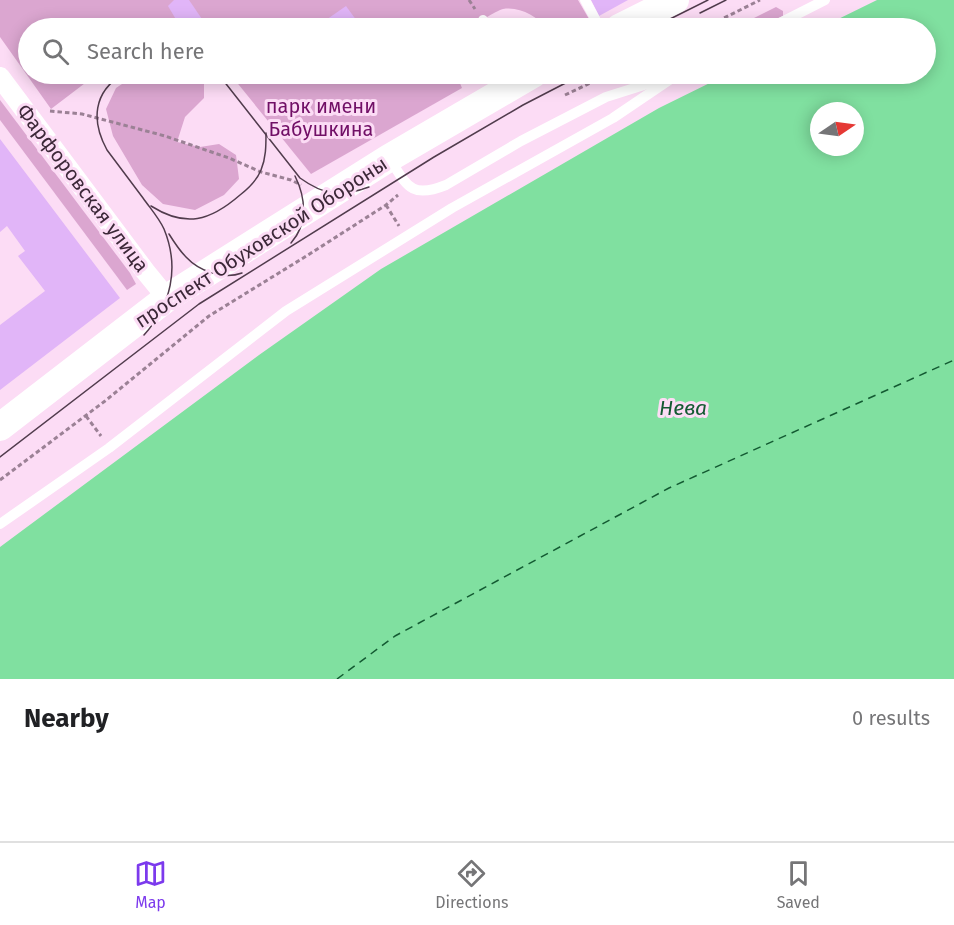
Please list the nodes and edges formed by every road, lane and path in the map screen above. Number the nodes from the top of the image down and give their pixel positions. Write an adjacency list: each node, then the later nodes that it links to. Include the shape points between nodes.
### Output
1 (585, 0): 5 (lane)
2 (675, 0): 6 (main road)
3 (760, 0): 7 (path)
4 (825, 0): 8 (lane)
5 (595, 18)
6 (639, 18)
7 (724, 18)
8 (790, 18)
9 (0, 77): 23 (street, Фарфоровская улица)
10 (508, 84): 18 (main road, проспект Обуховской Обороны)
11 (588, 84): 14 (path)
12 (647, 84): 15 (lane)
13 (663, 84): 17 (lane)
14 (565, 95)
15 (606, 97): 17 (lane, via 613,99); 19 (lane, via 446,185 426,191)
16 (48, 111): 20 (path, via 82,114 165,136 291,180)
17 (619, 113): 28 (lane, via 452,208 286,311 109,448)
18 (389, 158): 19 (lane); 23 (main road, проспект Обуховской Обороны)
19 (408, 186): 21 (path)
20 (307, 190)
21 (386, 205): 22 (path); 24 (path, via 209,316)
22 (397, 222)
23 (167, 298): 25 (main road, проспект Обуховской Обороны)
24 (86, 416): 26 (path); 27 (path)
25 (0, 427)
26 (98, 433)
27 (0, 480)
28 (0, 524)

